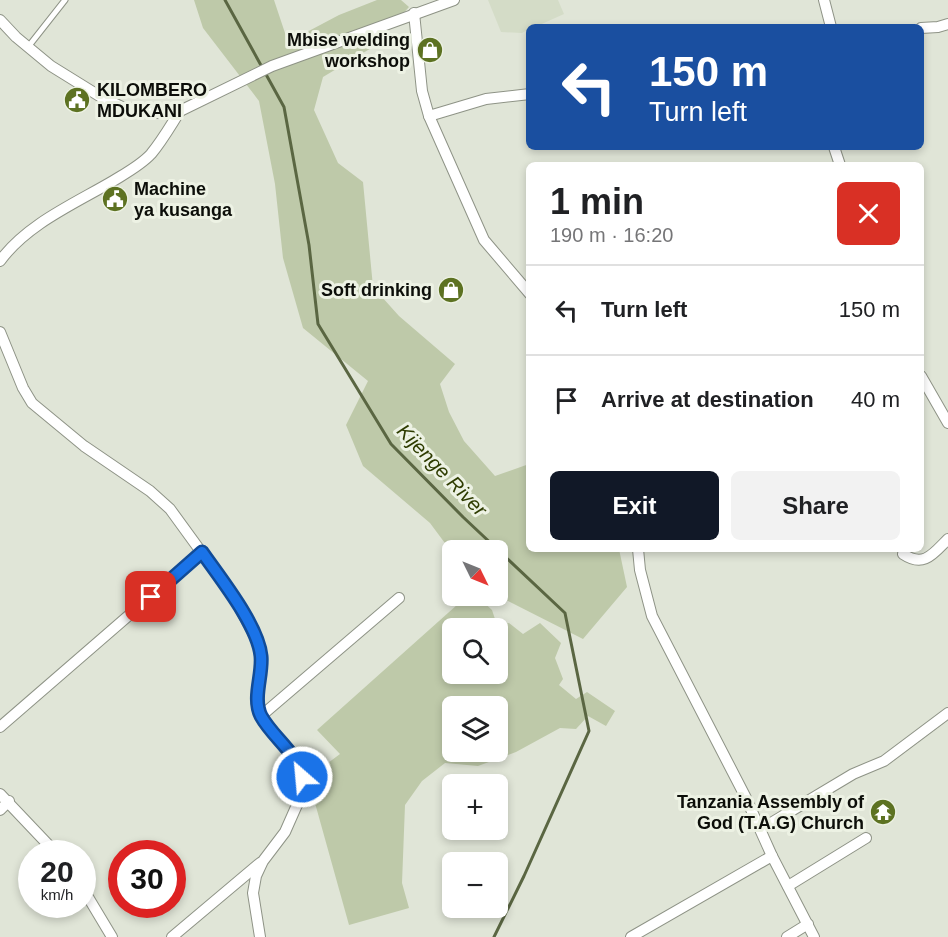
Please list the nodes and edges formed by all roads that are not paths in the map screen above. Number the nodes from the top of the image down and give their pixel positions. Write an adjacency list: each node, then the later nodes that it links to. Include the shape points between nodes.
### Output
1 (65, 0): 9 (lane)
2 (454, 0): 4 (street)
3 (824, 0): 6 (street)
4 (414, 14): 11 (street, via 272,66); 12 (street, via 422,91)
5 (2, 24): 9 (street)
6 (830, 24)
7 (948, 24): 8 (street)
8 (924, 28)
9 (28, 47): 11 (street, via 73,80 122,107 155,113)
10 (526, 94): 12 (street, via 486,99)
11 (180, 111): 13 (street, via 151,154 51,217 9,248)
12 (429, 116): 14 (street, via 484,240)
13 (0, 261)
14 (526, 290)
15 (0, 332): 19 (street, via 32,403 170,508)
16 (924, 381): 17 (street)
17 (948, 423)
18 (948, 539): 21 (street, via 925,559 914,560)
19 (202, 552): 24 (street, via 234,597 256,639 261,655); 25 (street)
20 (638, 552): 28 (street, via 652,616)
21 (903, 554)
22 (399, 598): 24 (street)
23 (948, 713): 28 (street, via 884,761 853,774)
24 (261, 716): 32 (street, via 299,764 304,789 285,832)
25 (0, 727)
26 (4, 798): 27 (street); 30 (street)
27 (0, 810)
28 (760, 829): 31 (street)
29 (866, 838): 33 (street)
30 (44, 840)
31 (772, 856): 33 (street); 39 (street)
32 (263, 861): 37 (street); 38 (street, via 253,893)
33 (788, 886): 35 (street)
34 (96, 910): 36 (street)
35 (808, 924): 40 (street); 41 (street)
36 (112, 937)
37 (172, 937)
38 (260, 937)
39 (631, 937)
40 (787, 937)
41 (814, 937)

